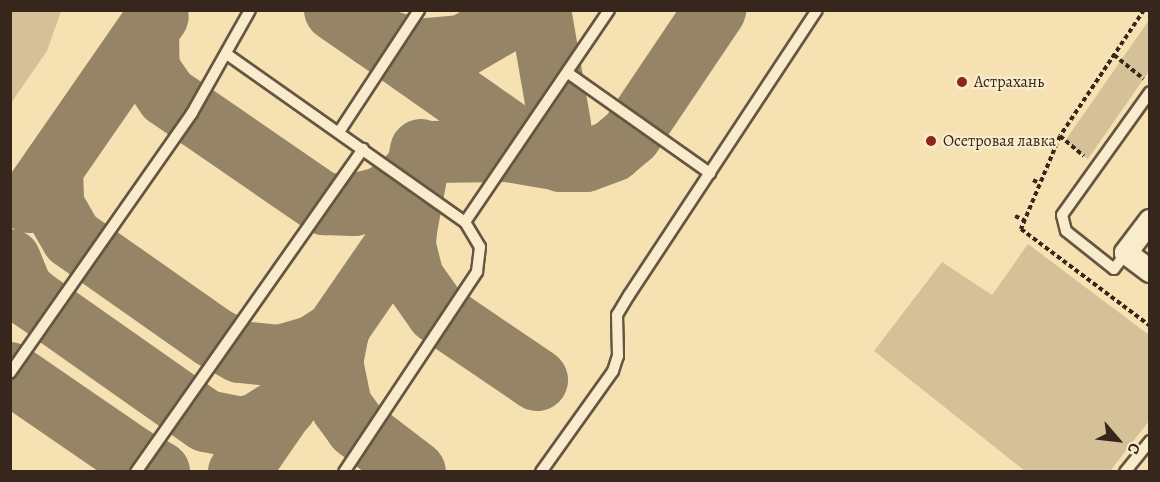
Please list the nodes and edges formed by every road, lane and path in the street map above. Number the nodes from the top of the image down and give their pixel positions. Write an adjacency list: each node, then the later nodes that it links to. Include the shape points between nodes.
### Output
1 (250, 10): 6 (lane)
2 (419, 10): 11 (lane)
3 (609, 10): 8 (lane)
4 (817, 10): 13 (lane)
5 (1144, 10): 7 (path)
6 (228, 56): 11 (lane); 23 (lane, via 96,255)
7 (1113, 56): 9 (path); 15 (path, via 1060,136)
8 (568, 73): 13 (lane); 19 (lane)
9 (1149, 84)
10 (1149, 92): 20 (lane, via 1062,215 1066,231 1114,269)
11 (339, 132): 12 (lane)
12 (363, 148): 19 (lane); 25 (lane)
13 (710, 172): 27 (lane, via 617,315 618,356 613,371)
14 (1033, 180): 15 (path)
15 (1040, 183): 17 (path)
16 (1015, 216): 17 (path)
17 (1024, 220): 22 (path, via 1021,229)
18 (1149, 221): 20 (street)
19 (465, 222): 26 (lane, via 480,247 477,273)
20 (1126, 253): 21 (street)
21 (1149, 271)
22 (1149, 326)
23 (10, 373)
24 (1149, 441): 28 (lane)
25 (136, 471)
26 (344, 471)
27 (542, 471)
28 (1125, 471)

